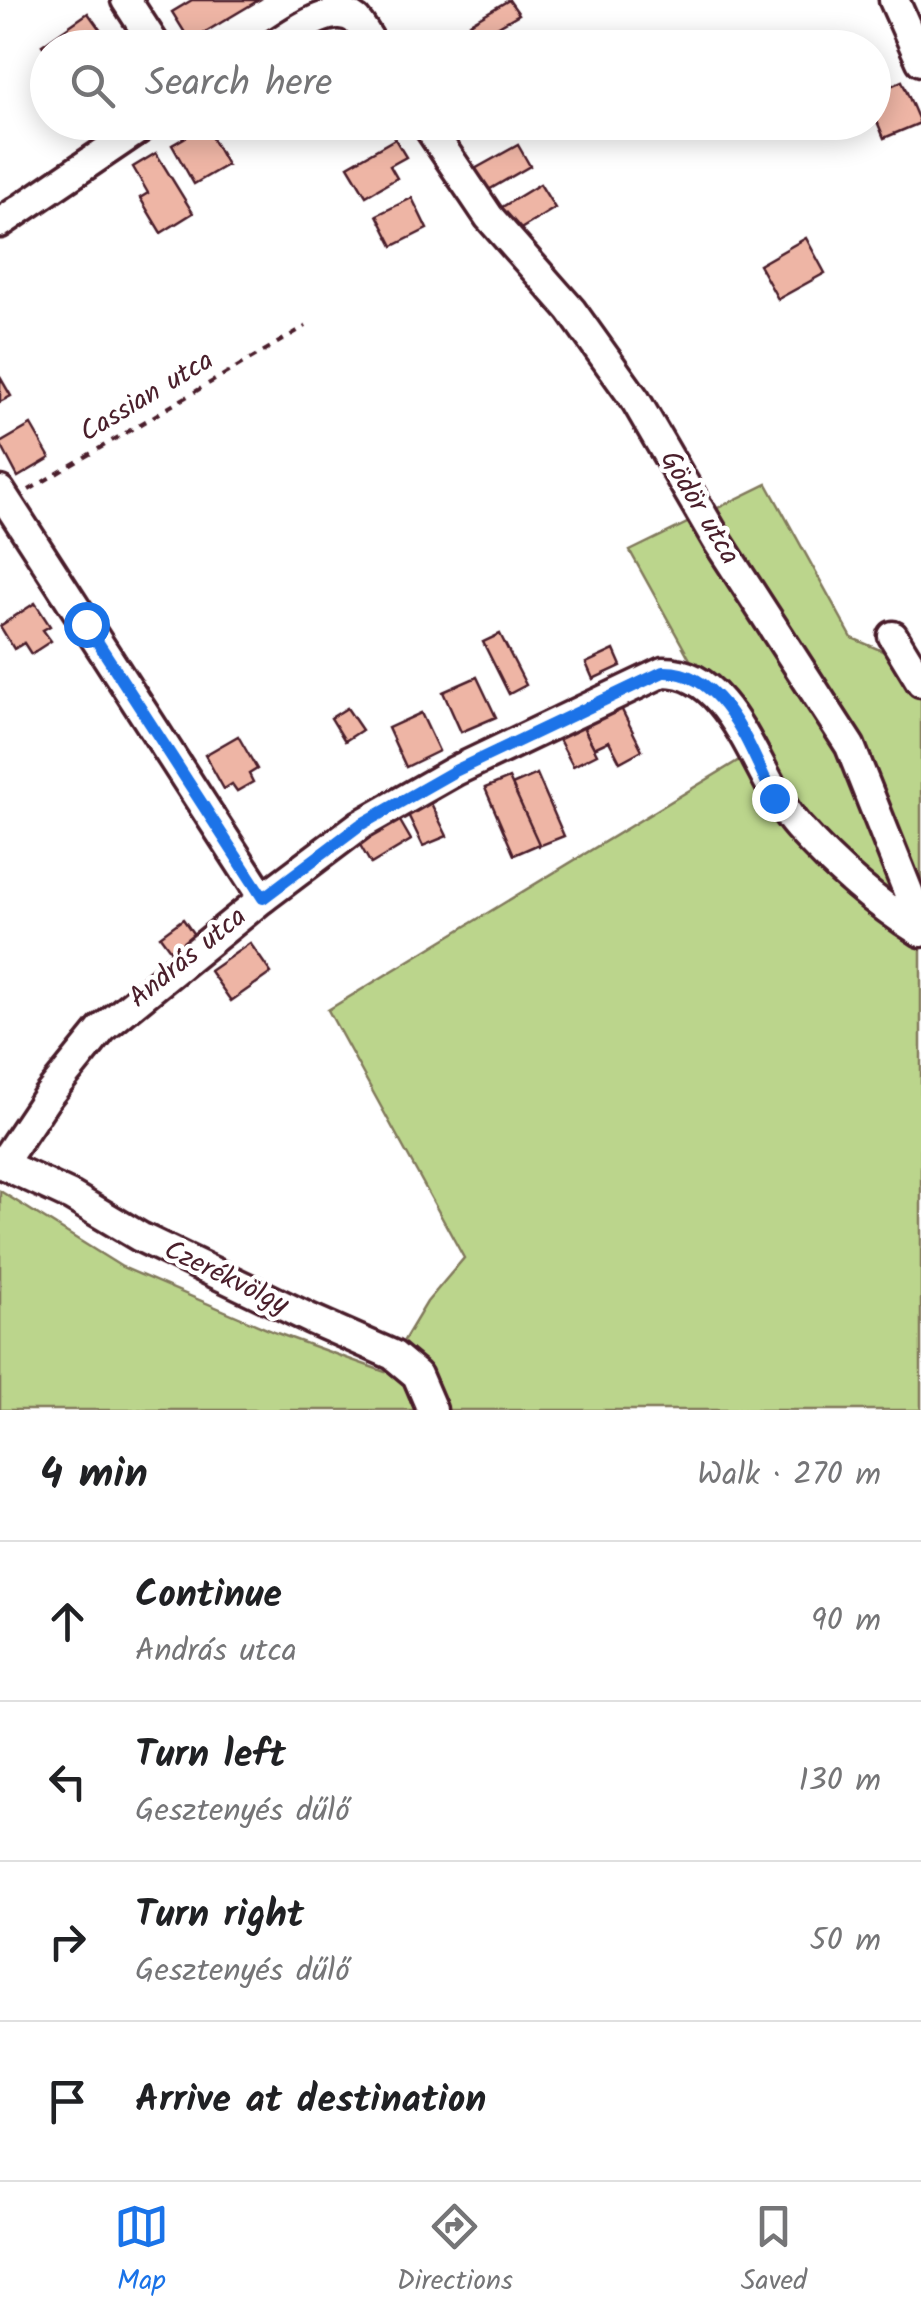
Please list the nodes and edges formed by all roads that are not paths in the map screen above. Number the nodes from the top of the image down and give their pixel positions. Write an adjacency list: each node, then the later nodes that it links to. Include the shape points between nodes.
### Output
1 (126, 0): 3 (street)
2 (894, 0): 6 (street)
3 (145, 30)
4 (298, 30): 5 (street, via 327,12 346,13)
5 (363, 30)
6 (921, 61)
7 (122, 140): 9 (street)
8 (437, 140): 14 (street, Gödör utca, via 489,217 571,310 636,402 850,746)
9 (0, 222)
10 (4, 497): 13 (street, András utca)
11 (893, 636): 12 (street)
12 (921, 682)
13 (263, 898): 15 (street, via 360,825 455,771 663,672 680,672 699,680 732,716 774,798 798,827); 16 (street, András utca, via 102,1029)
14 (921, 924)
15 (921, 932)
16 (1, 1164): 17 (street, Czerékvölgy, via 311,1320 394,1354 416,1375)
17 (432, 1410)

